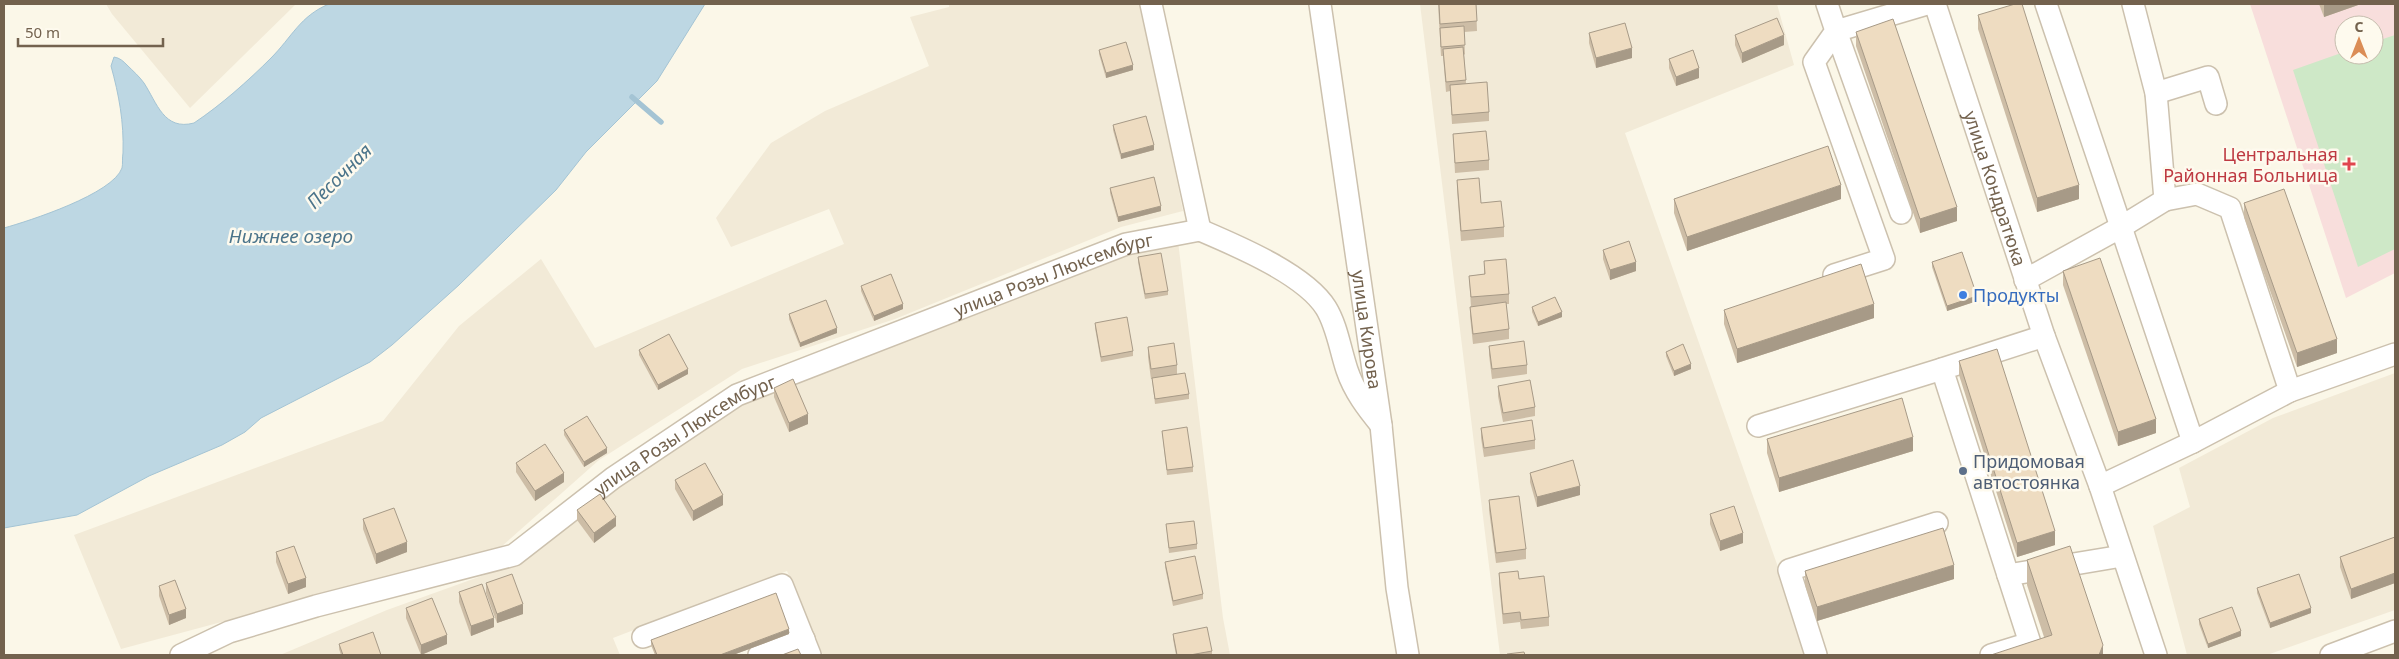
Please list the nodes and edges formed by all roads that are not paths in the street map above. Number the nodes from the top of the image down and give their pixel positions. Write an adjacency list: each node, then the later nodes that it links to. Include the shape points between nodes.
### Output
1 (1151, 4): 14 (street)
2 (1320, 4): 21 (street, улица Кирова)
3 (1827, 4): 8 (street)
4 (1927, 4): 8 (street)
5 (1935, 4): 15 (street, улица Кондратюка)
6 (2046, 4): 13 (street)
7 (2133, 4): 9 (street)
8 (1836, 31): 12 (street); 16 (street, via 1814,62 1834,148 1884,259)
9 (2156, 93): 10 (street, via 2208,77); 11 (street)
10 (2216, 104)
11 (2165, 200): 13 (street); 20 (street, via 2197,194 2230,208)
12 (1900, 213)
13 (2121, 227): 15 (street); 23 (street)
14 (1200, 230): 21 (street, via 1251,252 1312,293 1325,307 1361,400); 31 (street, улица Розы Люксембург, via 1126,244 737,395 613,478 514,555 229,632)
15 (2025, 280): 17 (street, улица Кондратюка)
16 (1811, 283)
17 (2044, 336): 19 (street); 24 (street, улица Кондратюка)
18 (2395, 354): 20 (street)
19 (1942, 369): 22 (street); 27 (street)
20 (2290, 391): 23 (street)
21 (1381, 425): 33 (street, улица Кирова, via 1397,588)
22 (1758, 426)
23 (2193, 442): 24 (street)
24 (2100, 486): 26 (street, улица Кондратюка)
25 (1937, 523): 34 (street, via 1789,570)
26 (2122, 556): 27 (street); 36 (street, улица Кондратюка)
27 (2008, 575): 35 (street, via 2030,643)
28 (2395, 631): 37 (street)
29 (643, 638): 30 (street, via 782,585)
30 (807, 647): 32 (street)
31 (181, 655)
32 (759, 655)
33 (1408, 655)
34 (1816, 655)
35 (1991, 655)
36 (2156, 655)
37 (2331, 655)

